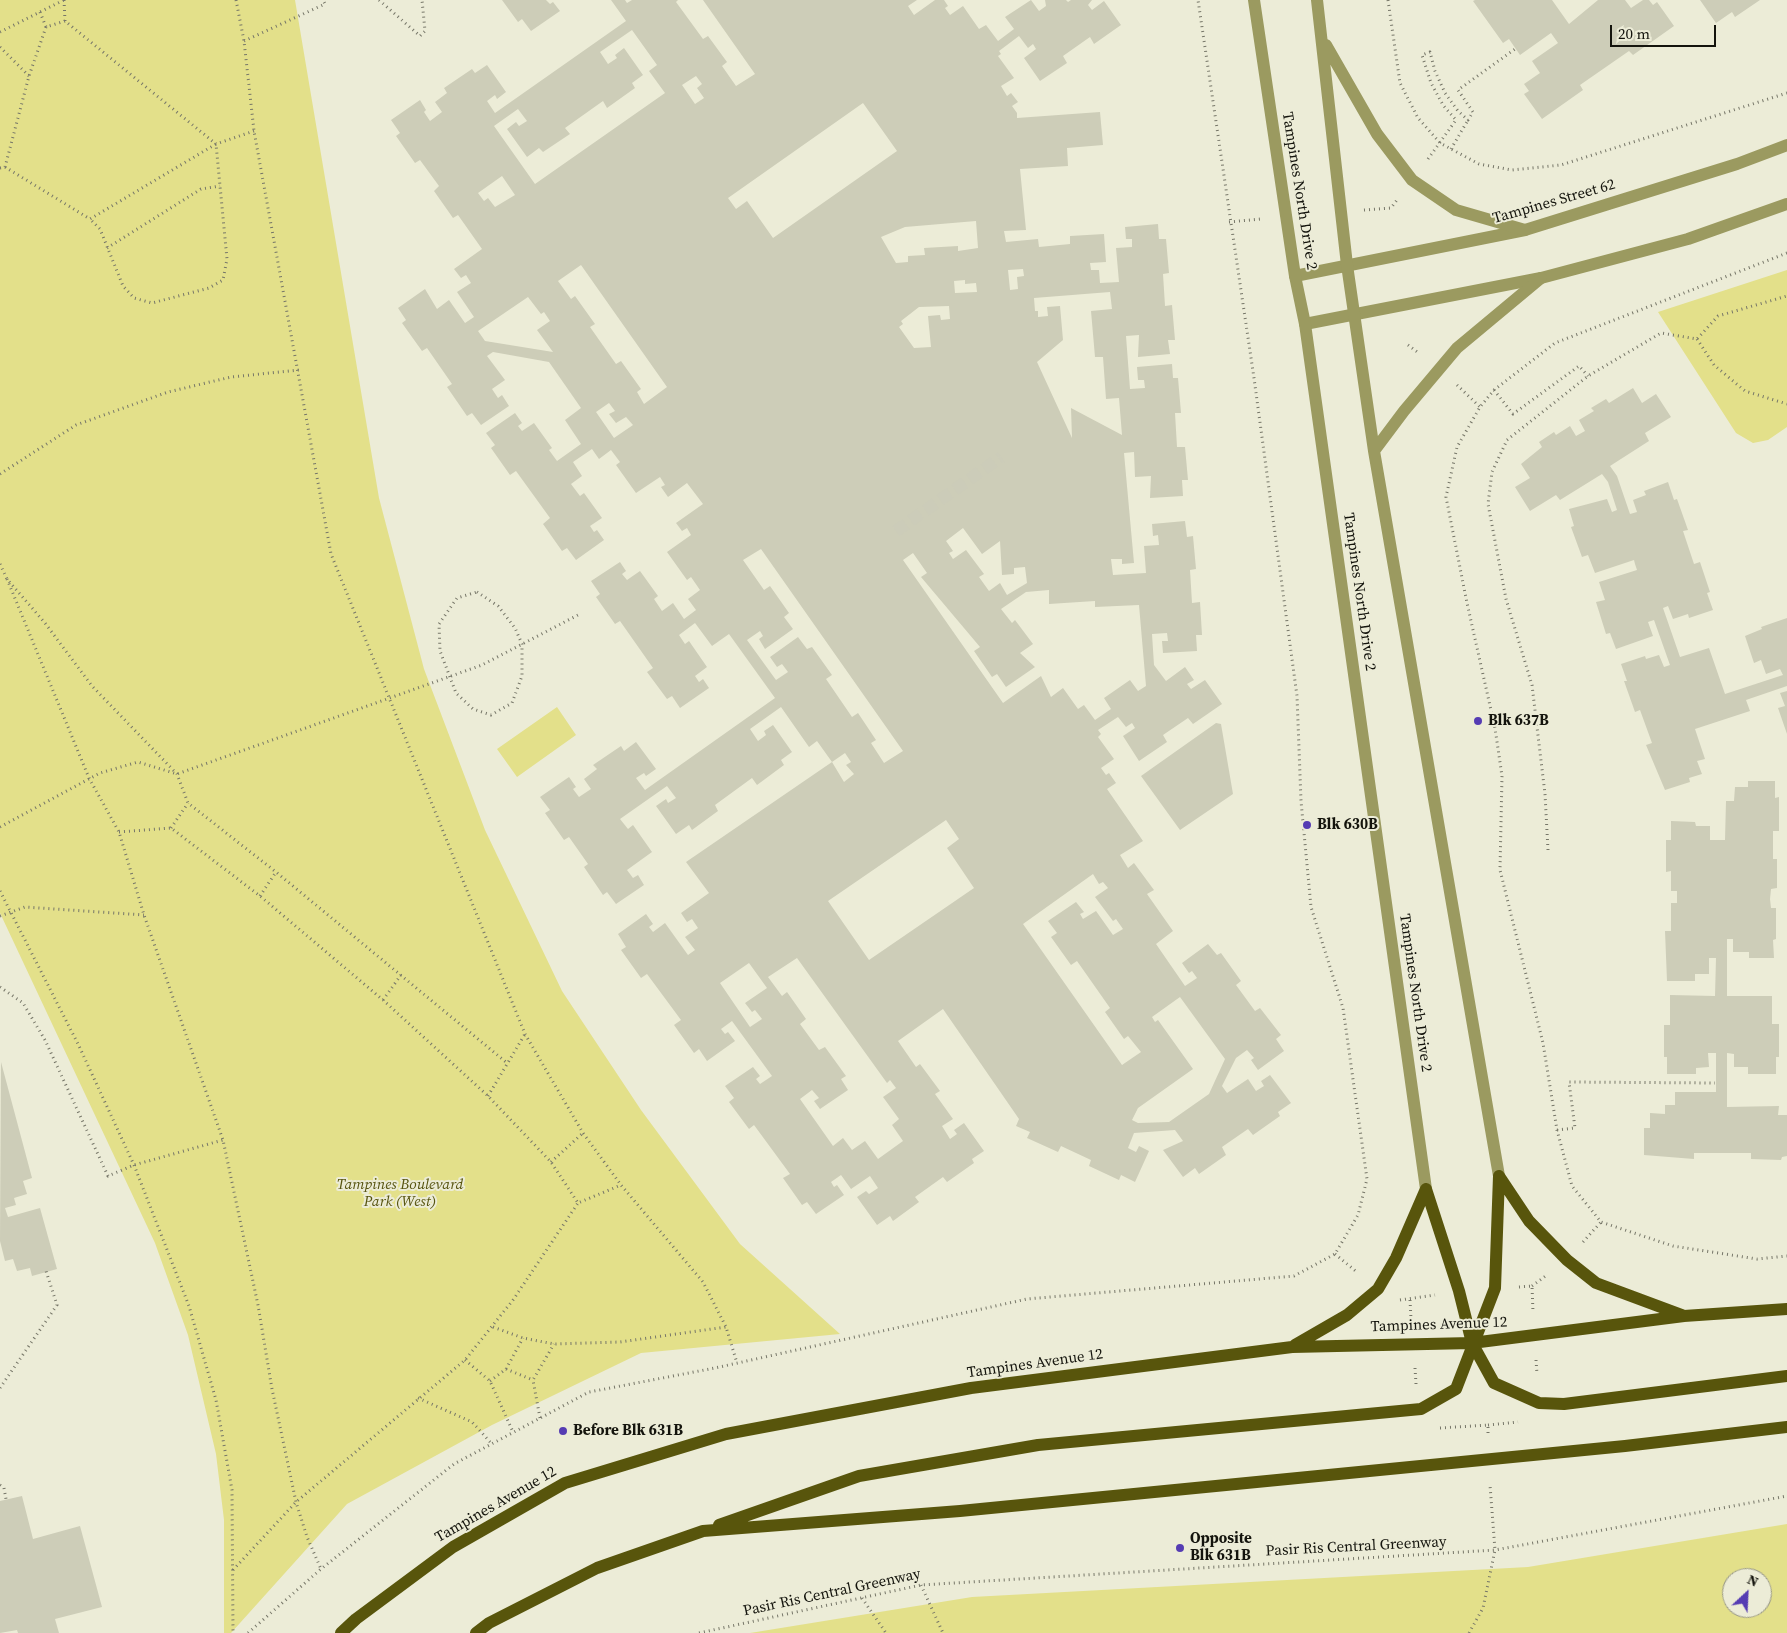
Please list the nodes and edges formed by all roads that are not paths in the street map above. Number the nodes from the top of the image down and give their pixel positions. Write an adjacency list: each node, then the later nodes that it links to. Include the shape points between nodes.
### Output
1 (1254, 0): 8 (street, Tampines North Drive 2)
2 (1317, 0): 3 (street)
3 (1323, 40): 6 (street, via 1377,134 1412,180 1456,210); 7 (street)
4 (1787, 145): 6 (street, Tampines Street 62, via 1737,164)
5 (1787, 204): 9 (street, via 1688,238)
6 (1525, 230): 7 (street, Tampines Street 62)
7 (1347, 265): 8 (street, Tampines Street 62); 10 (street)
8 (1295, 276): 11 (street, Tampines North Drive 2)
9 (1541, 278): 10 (street); 12 (street, via 1457,348)
10 (1354, 314): 11 (street); 12 (street)
11 (1305, 324): 14 (street, Tampines North Drive 2)
12 (1374, 451): 13 (street)
13 (1499, 1176): 16 (main road, via 1529,1221 1567,1260 1596,1283); 17 (main road, via 1495,1288)
14 (1426, 1189): 17 (main road); 18 (main road, via 1396,1258 1378,1289 1347,1316)
15 (1787, 1309): 16 (main road, Tampines Avenue 12)
16 (1684, 1316): 17 (main road, Tampines Avenue 12)
17 (1472, 1343): 18 (main road, Tampines Avenue 12); 19 (main road, via 1494,1383 1540,1403 1564,1404); 21 (main road, via 1456,1389 1421,1409 1038,1445 859,1476)
18 (1292, 1347): 22 (main road, Tampines Avenue 12, via 971,1388 726,1434 565,1483 453,1547)
19 (1787, 1376)
20 (1787, 1427): 21 (main road, via 960,1511)
21 (703, 1531): 23 (main road, via 597,1568 489,1623)
22 (341, 1633)
23 (476, 1633)

